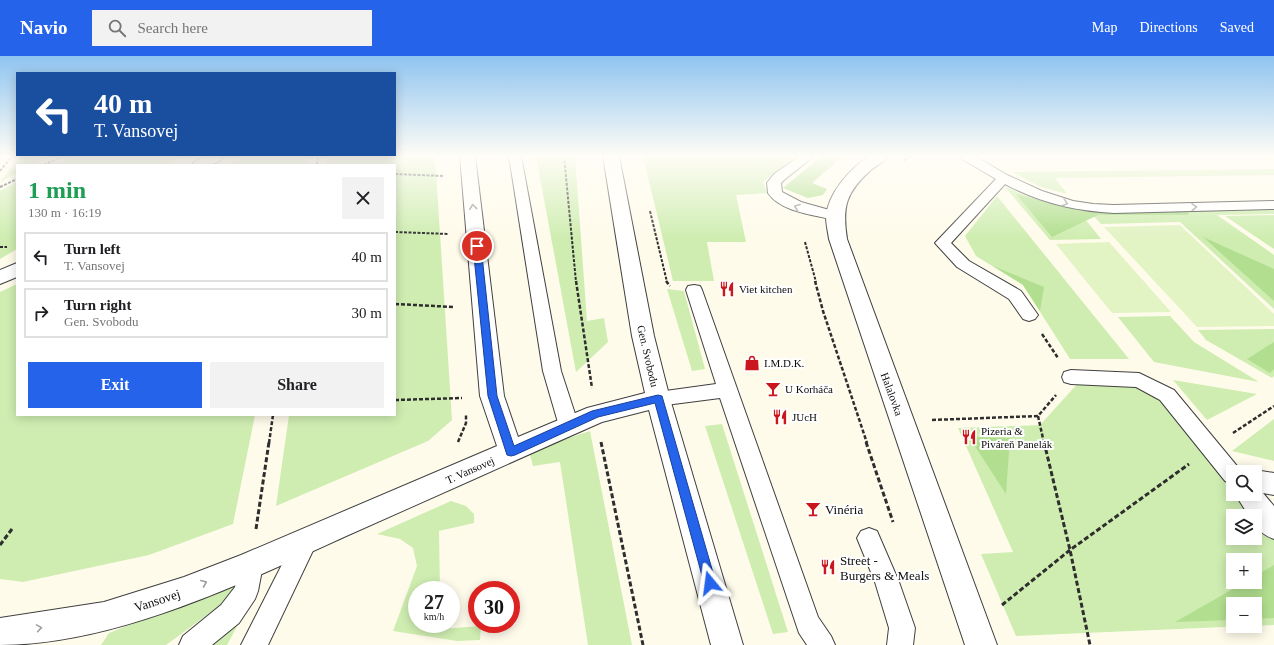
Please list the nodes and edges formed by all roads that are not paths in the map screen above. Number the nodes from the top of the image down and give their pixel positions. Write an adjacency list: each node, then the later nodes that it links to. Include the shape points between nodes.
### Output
1 (470, 183): 18 (street, one-way to 1, via 492,396)
2 (520, 183): 17 (lane, via 552,371)
3 (616, 183): 16 (street, Gen. Svobodu, via 643,336)
4 (774, 183): 9 (lane, one-way to 4, via 777,199)
5 (851, 183): 9 (street, Halalovka, via 841,195)
6 (999, 183): 13 (lane, via 942,243 963,264 1015,295)
7 (1013, 183): 8 (lane, one-way to 8, via 1072,206 1095,209)
8 (1274, 205)
9 (835, 216): 33 (street, Halalovka, via 845,263)
10 (16, 270): 11 (street)
11 (0, 278)
12 (694, 290): 15 (lane)
13 (1029, 315)
14 (1071, 377): 19 (lane, via 1140,380 1167,395)
15 (727, 390): 16 (lane); 31 (lane, via 808,624)
16 (658, 399): 17 (street, T. Vansovej, via 596,414); 30 (street, Gen. Svobodu)
17 (569, 426): 18 (street, T. Vansovej)
18 (511, 452): 25 (street, T. Vansovej)
19 (1226, 466)
20 (1262, 482): 21 (street)
21 (1274, 484)
22 (1254, 501): 23 (street)
23 (1274, 527)
24 (868, 538): 32 (lane, via 887,582 902,628)
25 (306, 540): 26 (street, Vansovej); 29 (lane)
26 (251, 564): 27 (street, Vansovej, one-way to 26, via 104,617 184,591); 28 (lane, via 246,591 230,614)
27 (0, 633)
28 (192, 645)
29 (254, 645)
30 (727, 645)
31 (822, 645)
32 (900, 645)
33 (981, 645)

